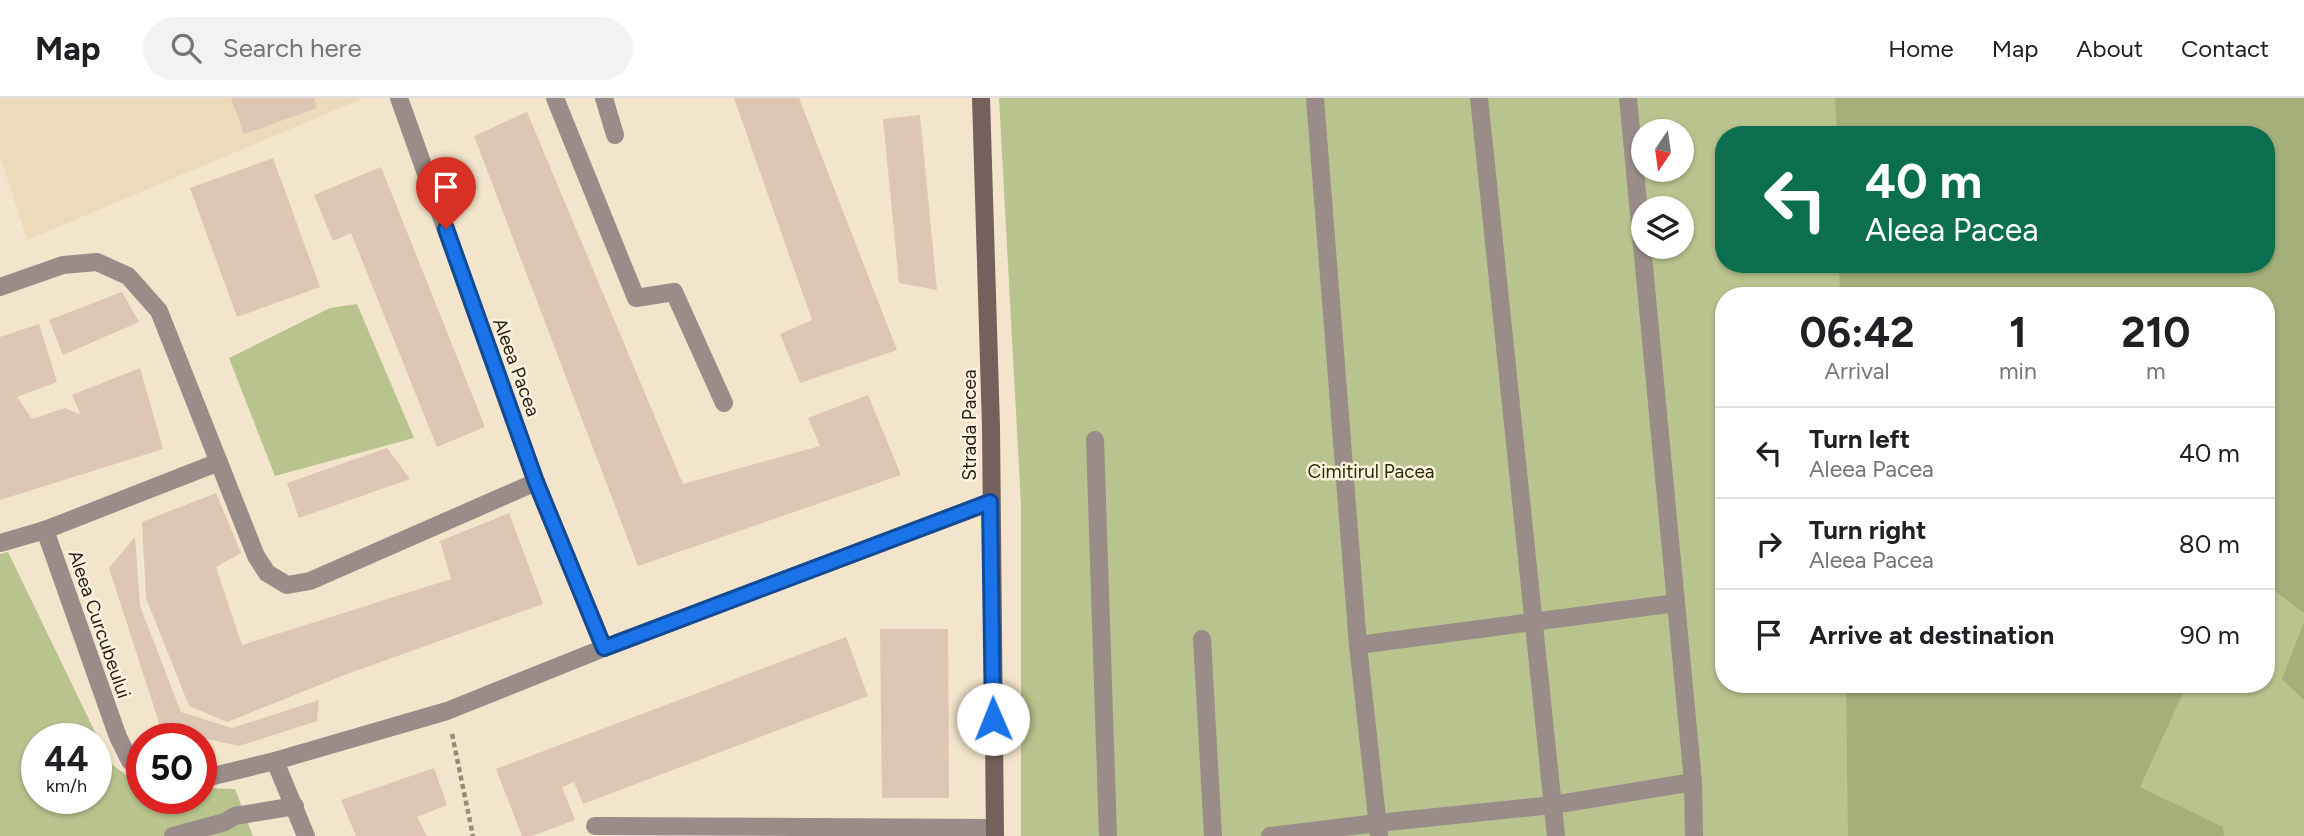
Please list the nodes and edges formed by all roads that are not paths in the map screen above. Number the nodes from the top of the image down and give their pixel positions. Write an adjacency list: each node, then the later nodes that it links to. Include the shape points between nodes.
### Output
1 (555, 98): 10 (street, via 636,298 674,292)
2 (604, 98): 8 (street)
3 (981, 98): 14 (main road, Strada Pacea)
4 (1315, 98): 20 (street)
5 (1479, 98): 18 (street)
6 (1628, 98): 17 (street)
7 (403, 100): 13 (street, Aleea Pacea)
8 (615, 135)
9 (0, 287): 12 (street, via 63,265 97,262 128,276 159,311)
10 (724, 403)
11 (1095, 440): 34 (street)
12 (219, 462): 13 (street, via 256,556 267,573 287,585 310,581); 15 (street)
13 (536, 482): 21 (street, Aleea Pacea)
14 (990, 502): 21 (street); 31 (main road, Strada Pacea)
15 (44, 530): 16 (street); 22 (street, Aleea Curcubeului)
16 (0, 543)
17 (1676, 603): 18 (street); 25 (street)
18 (1534, 621): 20 (street); 26 (street)
19 (1202, 639): 35 (street)
20 (1358, 645): 29 (street)
21 (604, 648): 23 (street, via 447,711)
22 (126, 753)
23 (275, 761): 24 (street); 27 (street)
24 (217, 775)
25 (1693, 782): 26 (street); 38 (street)
26 (1553, 805): 29 (street); 37 (street)
27 (295, 806): 32 (street, via 235,816); 33 (street)
28 (595, 826): 30 (street)
29 (1378, 829): 36 (street)
30 (836, 832): 31 (street)
31 (995, 832)
32 (173, 836)
33 (306, 836)
34 (1108, 836)
35 (1213, 836)
36 (1270, 836)
37 (1556, 836)
38 (1694, 836)

